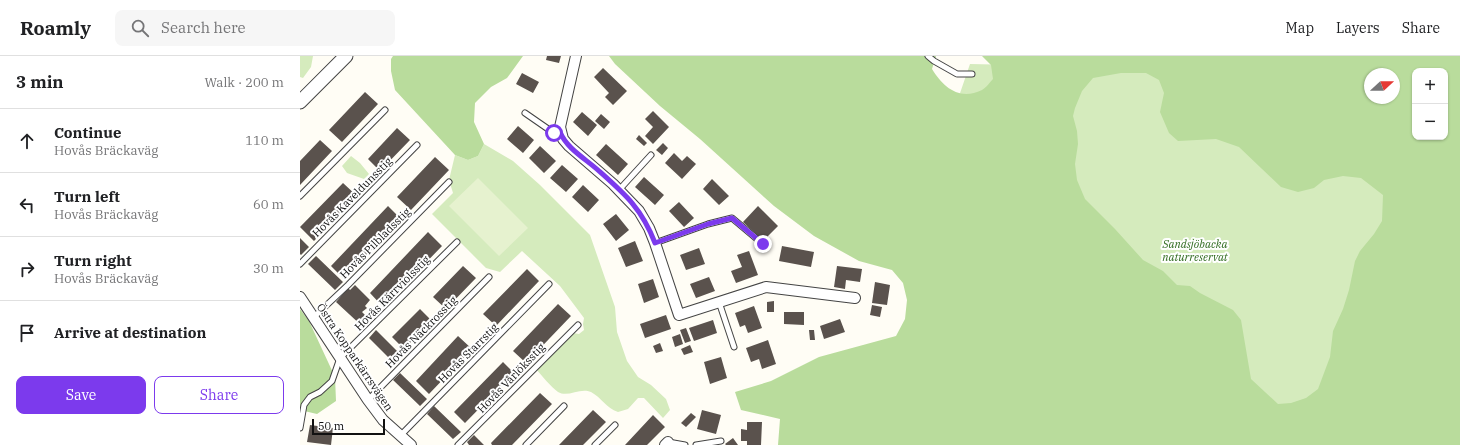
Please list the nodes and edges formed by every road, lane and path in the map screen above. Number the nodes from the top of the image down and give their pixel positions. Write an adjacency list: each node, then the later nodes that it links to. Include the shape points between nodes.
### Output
1 (346, 56): 5 (street)
2 (576, 56): 8 (street)
3 (928, 56): 4 (lane, via 957,74)
4 (972, 74)
5 (300, 102)
6 (385, 110): 13 (lane)
7 (525, 113): 8 (lane, via 554,133)
8 (560, 132): 12 (street, via 569,146)
9 (417, 145): 17 (lane, Hovås Kaveldunsstig)
10 (650, 155): 12 (lane)
11 (449, 182): 23 (lane, Hovås Pilbladsstig)
12 (619, 190): 15 (street, via 639,211)
13 (300, 196)
14 (457, 242): 26 (lane, Hovås Kärrviolsstig)
15 (655, 243): 16 (lane, via 732,218); 22 (street, via 679,315)
16 (763, 244)
17 (300, 264)
18 (489, 277): 27 (lane, Hovås Näckrosstig)
19 (549, 284): 31 (lane, Hovås Starrstig)
20 (300, 297): 23 (street, Östra Kopparkärrsvägen)
21 (855, 298): 22 (street, via 766,287)
22 (719, 302): 25 (lane)
23 (314, 316): 26 (street, Östra Kopparkärrsvägen)
24 (578, 325): 35 (lane, Hovås Vårlöksstig)
25 (734, 347)
26 (340, 358): 27 (street, Östra Kopparkärrsvägen); 30 (lane, via 332,381 310,397 304,405)
27 (368, 400): 31 (street, Östra Kopparkärrsvägen, via 383,420)
28 (564, 406): 36 (lane)
29 (615, 425): 37 (lane)
30 (300, 428)
31 (401, 435): 34 (street, Östra Kopparkärrsvägen)
32 (720, 441): 39 (lane)
33 (668, 444): 38 (lane)
34 (410, 445)
35 (458, 445)
36 (526, 445)
37 (595, 445)
38 (685, 445)
39 (696, 445)

